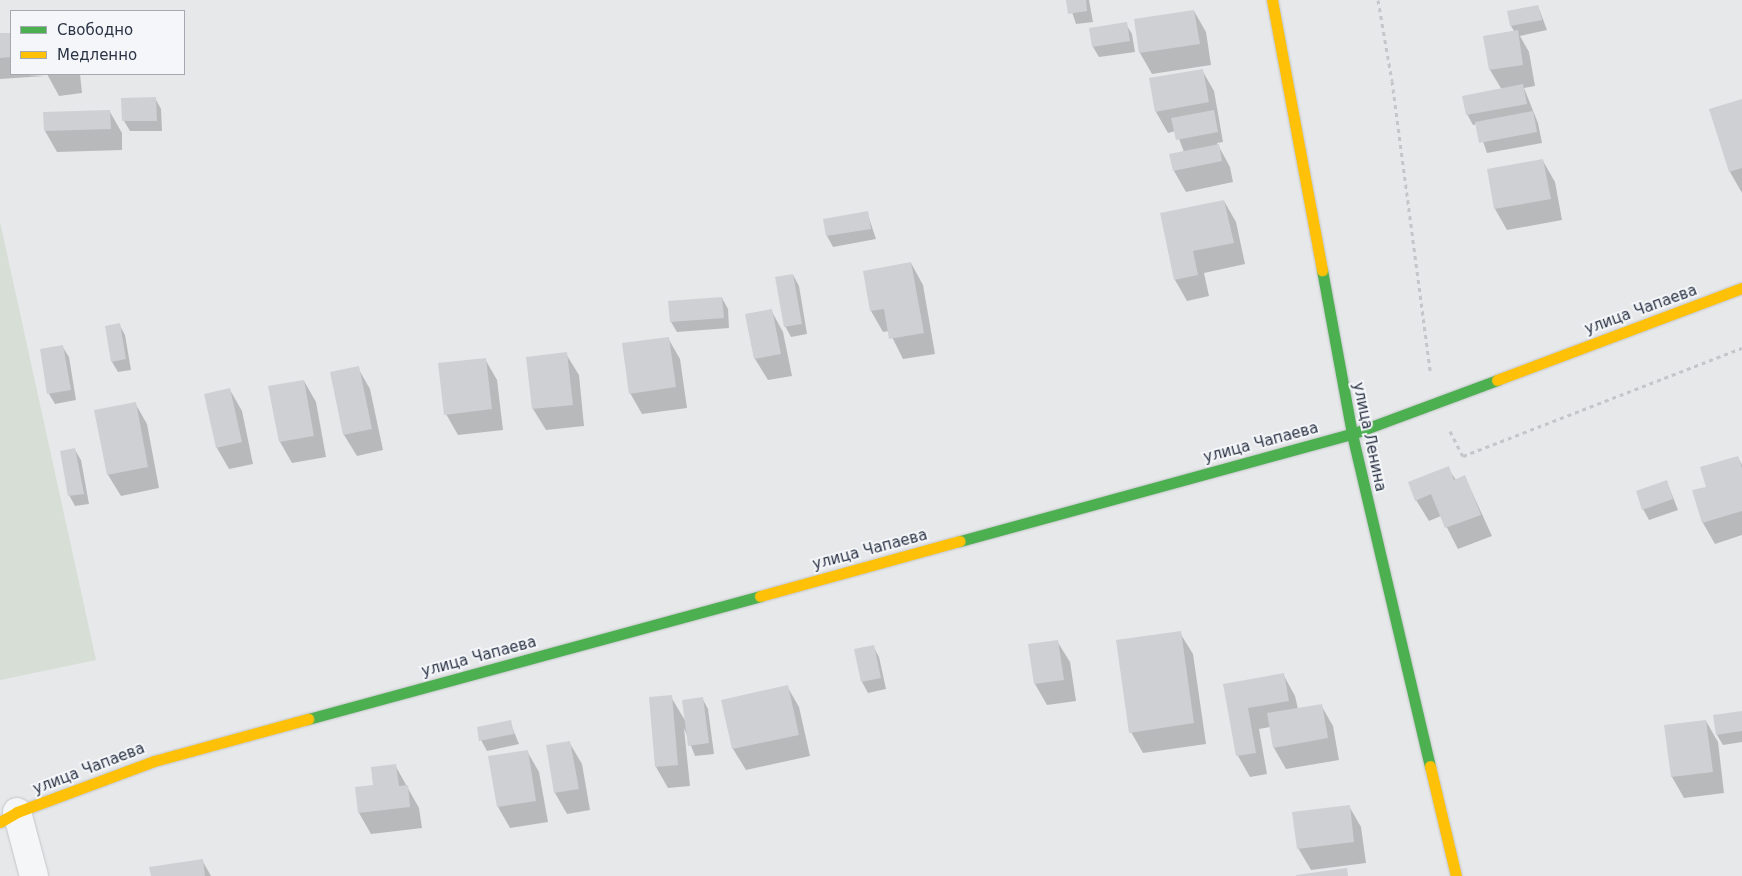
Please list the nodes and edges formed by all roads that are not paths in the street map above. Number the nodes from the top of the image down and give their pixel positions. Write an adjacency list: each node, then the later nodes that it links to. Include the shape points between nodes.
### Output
1 (1272, 0): 3 (main road, улица Ленина)
2 (1742, 288): 3 (main road, улица Чапаева)
3 (1352, 434): 4 (main road, улица Чапаева, via 154,761); 6 (main road, улица Ленина)
4 (9, 817): 5 (street)
5 (34, 876)
6 (1456, 876)

